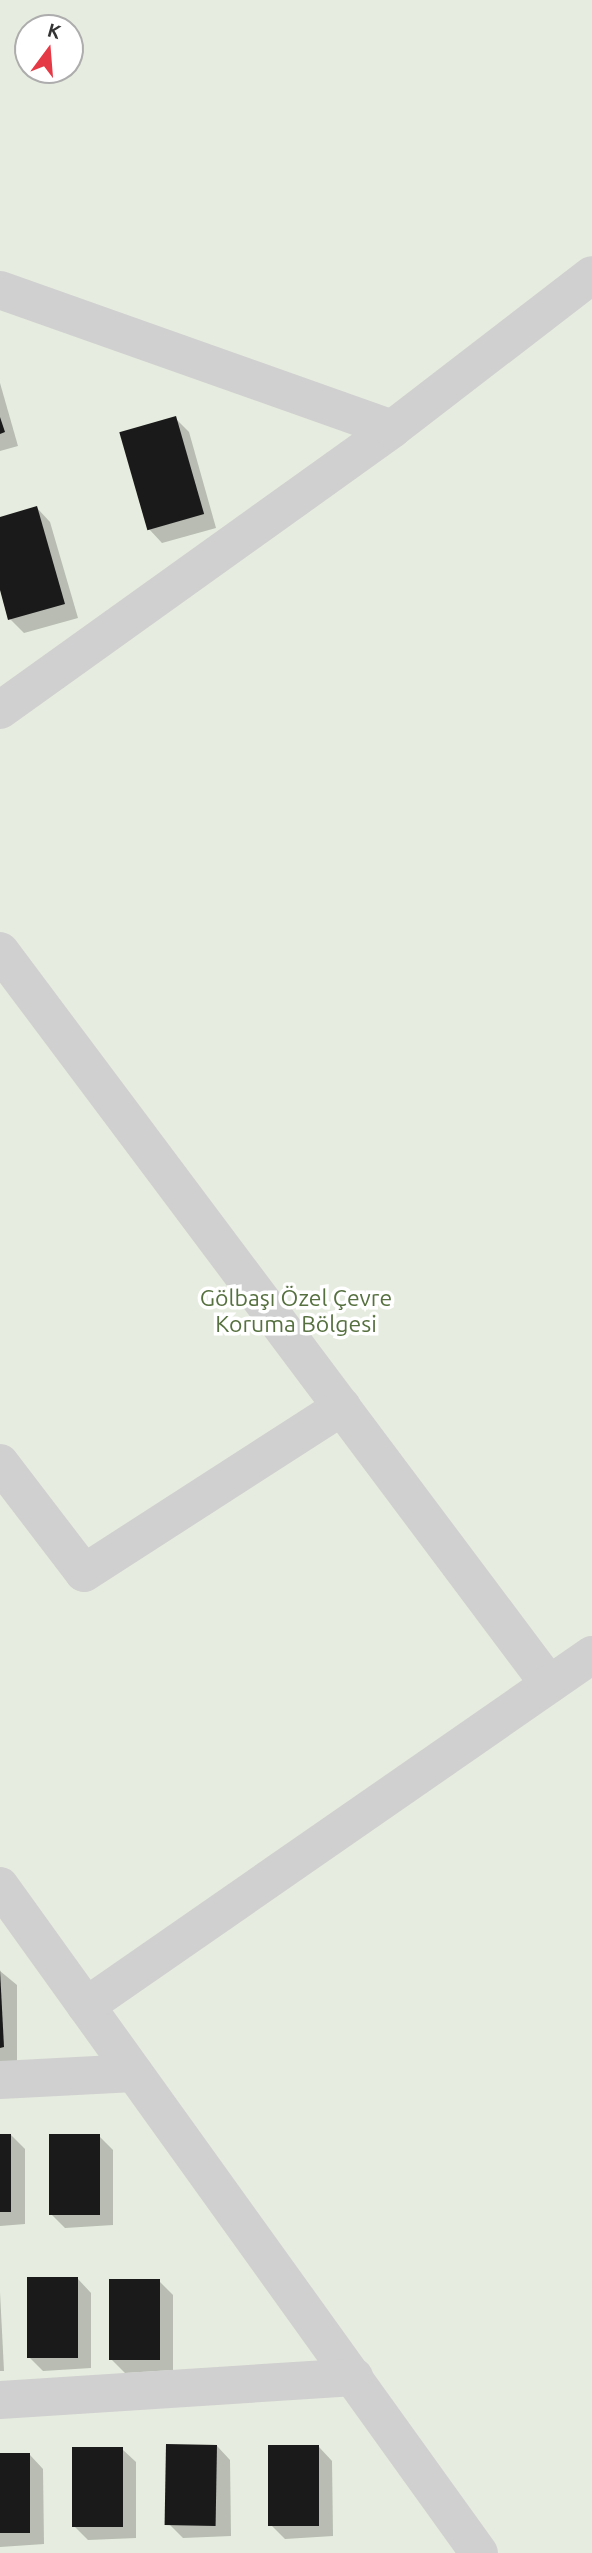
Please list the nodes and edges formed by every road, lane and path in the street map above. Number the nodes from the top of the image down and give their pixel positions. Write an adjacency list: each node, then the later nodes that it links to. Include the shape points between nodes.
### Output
1 (592, 275): 3 (street)
2 (0, 290): 3 (street)
3 (392, 429): 4 (street)
4 (0, 710)
5 (0, 951): 6 (street)
6 (342, 1407): 7 (street, via 84,1573); 9 (street)
7 (0, 1463)
8 (592, 1655): 9 (street)
9 (550, 1684): 11 (street)
10 (0, 1886): 11 (street)
11 (86, 2006): 12 (street)
12 (134, 2073): 13 (street); 14 (street)
13 (0, 2080)
14 (354, 2377): 15 (street); 16 (street)
15 (0, 2400)
16 (479, 2553)

